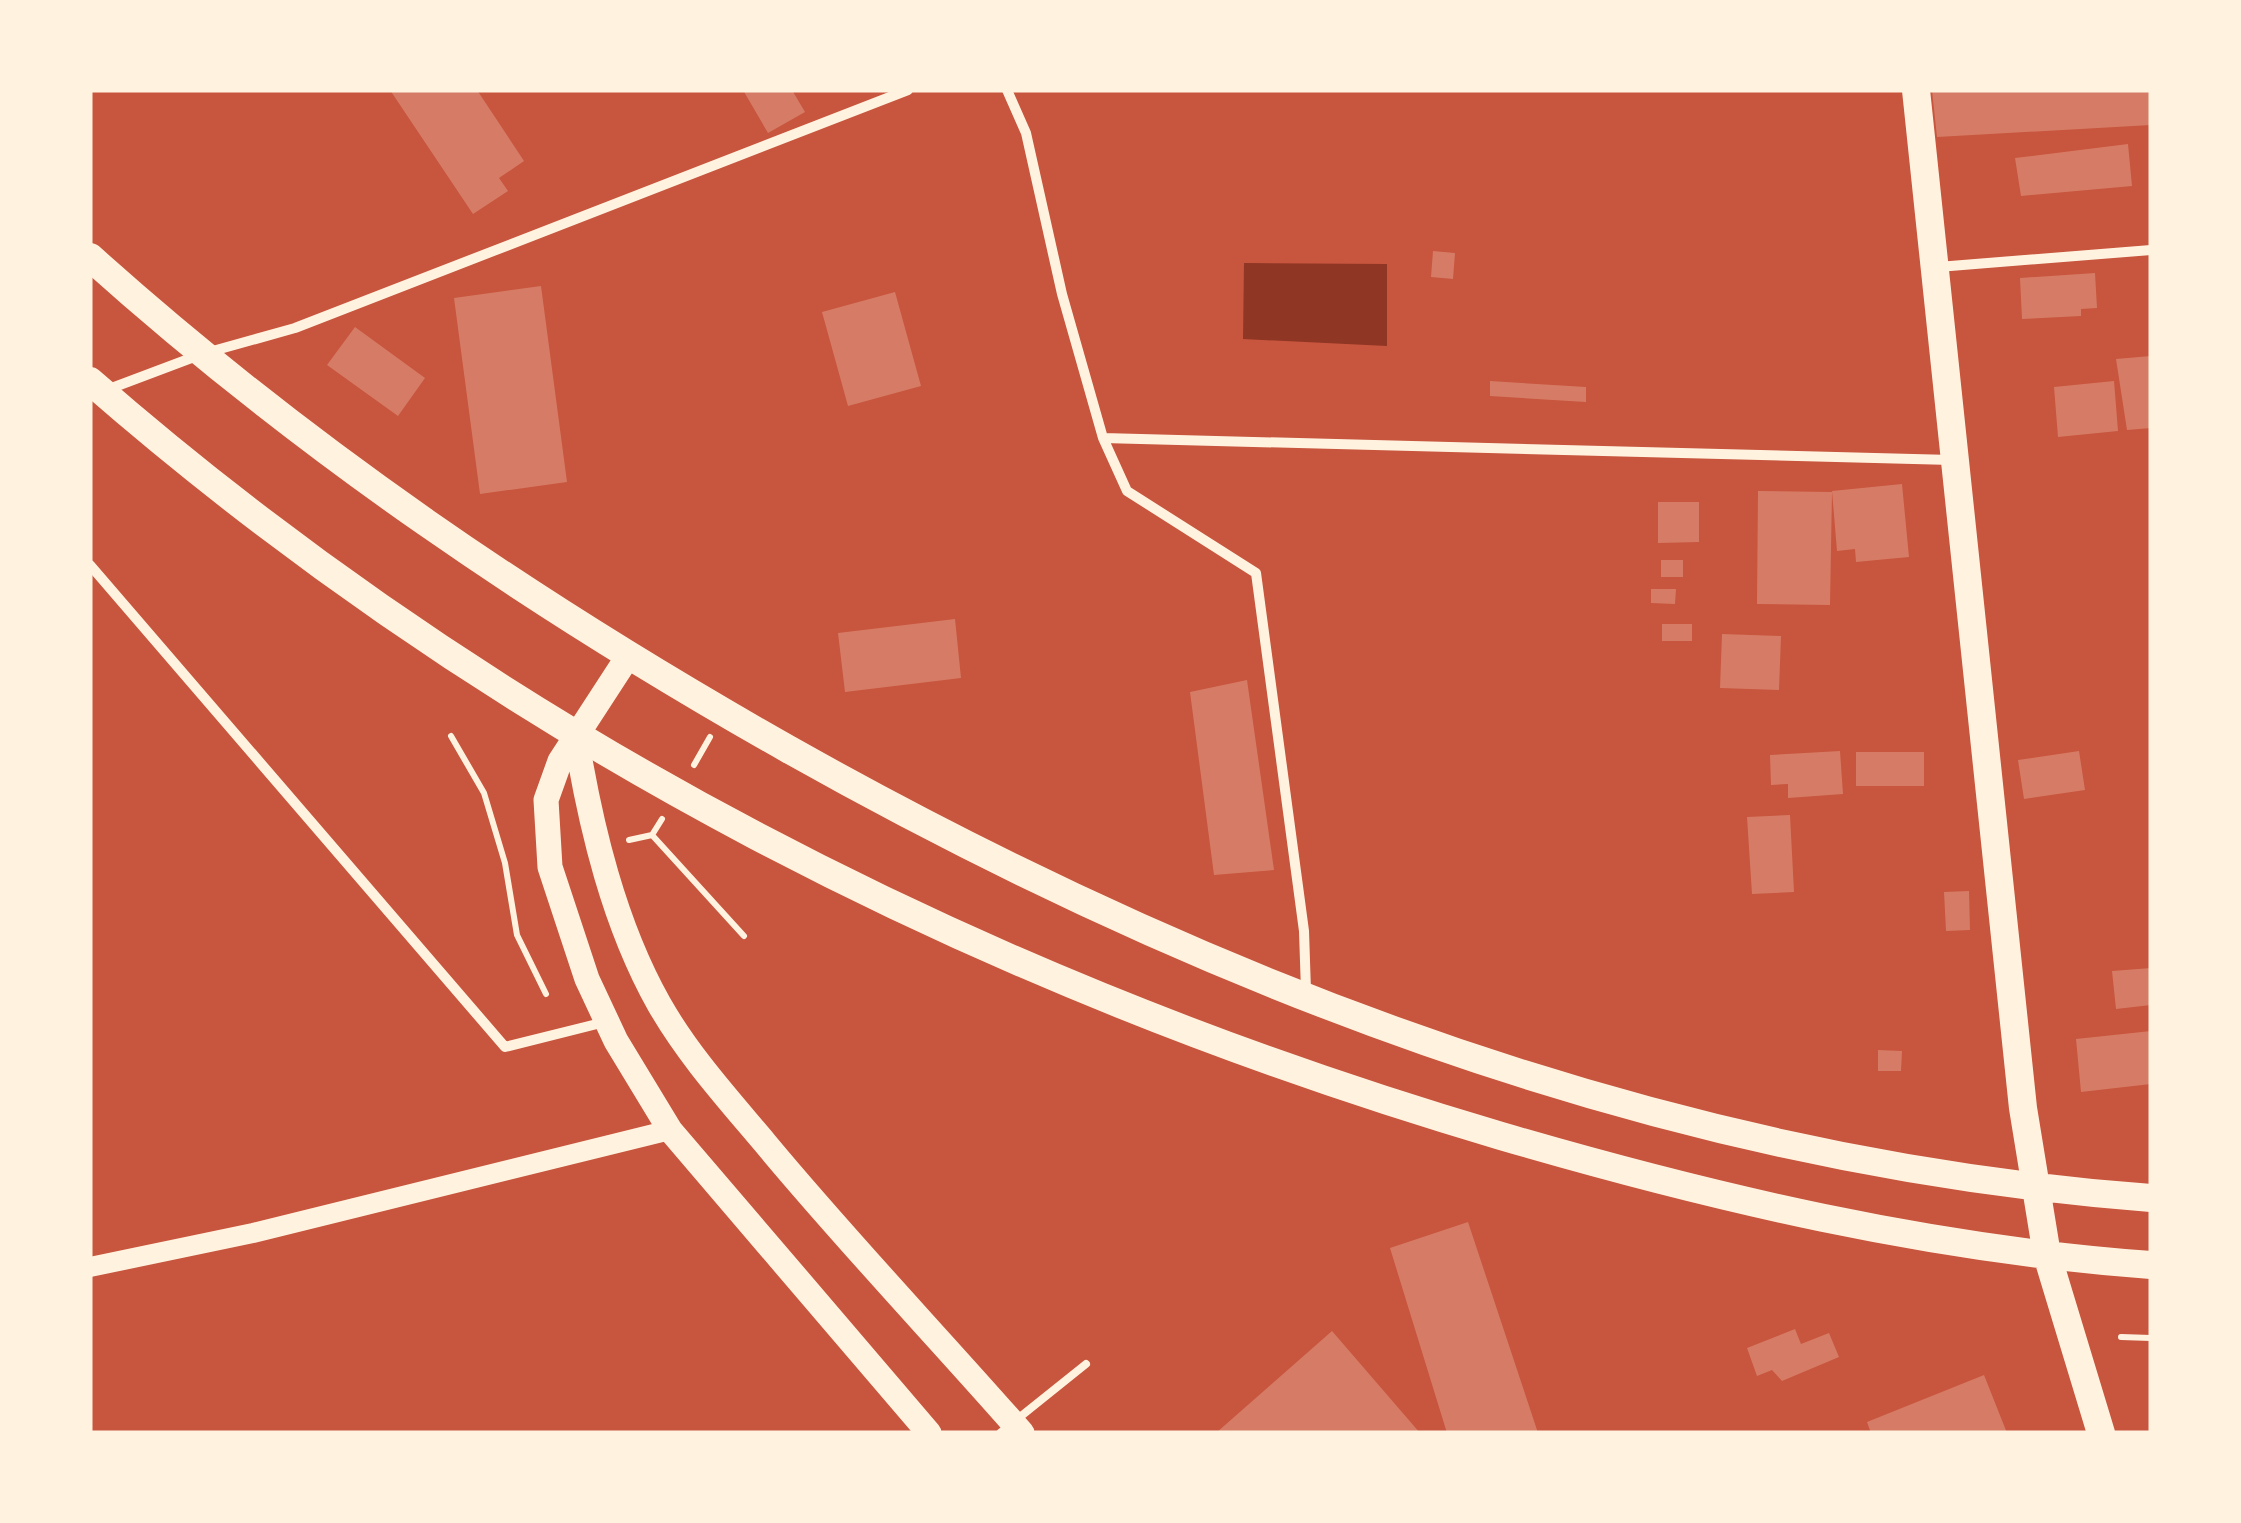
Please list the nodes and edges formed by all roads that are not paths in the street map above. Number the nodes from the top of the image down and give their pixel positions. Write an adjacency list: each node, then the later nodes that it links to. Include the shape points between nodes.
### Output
1 (908, 90): 7 (street, via 294,328)
2 (1007, 90): 9 (street, via 1026,133)
3 (1916, 90): 6 (highway)
4 (2151, 250): 6 (street)
5 (90, 256): 7 (highway)
6 (1936, 267): 10 (highway)
7 (202, 354): 8 (street); 12 (highway, via 399,506)
8 (94, 390): 13 (highway, via 384,611)
9 (1103, 438): 10 (street); 14 (street, via 1127,491 1256,573 1304,931)
10 (1956, 460): 17 (highway)
11 (90, 565): 15 (street, via 505,1047)
12 (627, 658): 13 (main road); 14 (highway, via 1006,866)
13 (576, 737): 15 (main road, via 551,782 545,828 560,907); 19 (highway, via 974,946 1287,1070 1732,1200); 23 (main road, via 588,808 619,911 670,1022 828,1219)
14 (1306, 997): 17 (highway, via 1406,1036 1648,1110 1898,1166)
15 (606, 1022): 16 (main road)
16 (670, 1130): 21 (main road); 24 (main road)
17 (2036, 1188): 18 (highway); 19 (highway)
18 (2151, 1198)
19 (2047, 1255): 20 (highway); 25 (highway)
20 (2151, 1265)
21 (90, 1267)
22 (1086, 1364): 23 (lane)
23 (1012, 1430)
24 (930, 1433)
25 (2101, 1433)

